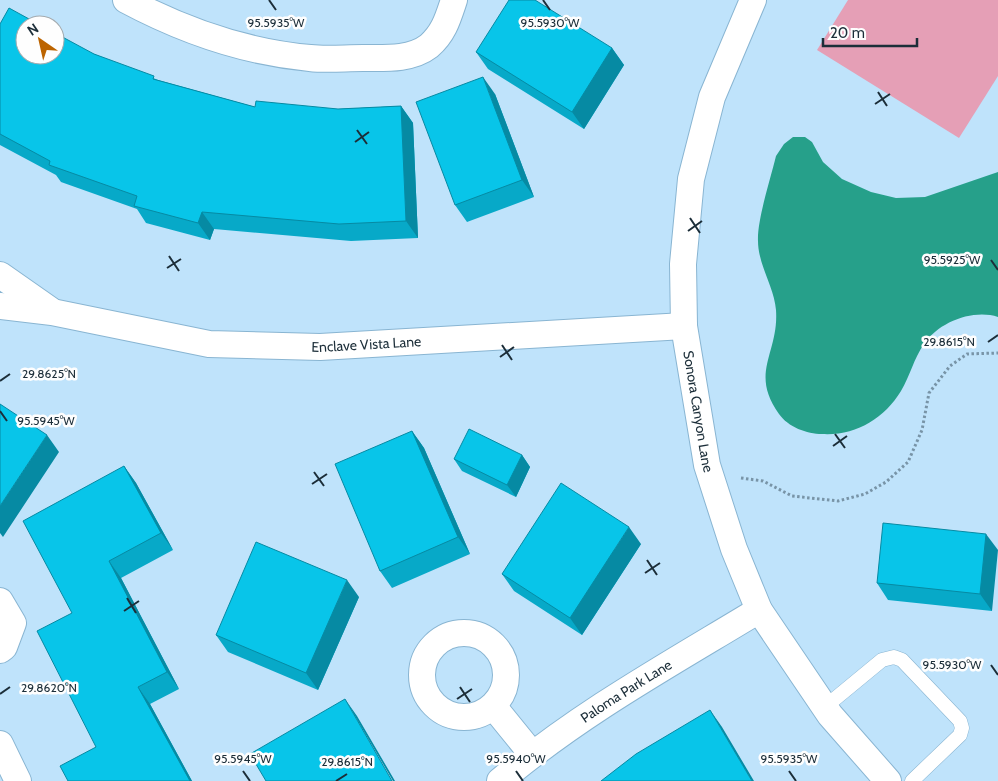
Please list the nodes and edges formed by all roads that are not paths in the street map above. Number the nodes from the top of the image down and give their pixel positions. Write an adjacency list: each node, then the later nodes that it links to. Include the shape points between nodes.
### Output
1 (126, 0): 2 (street, via 169,23 244,48 310,58 409,56 428,46 445,27)
2 (454, 0)
3 (752, 0): 7 (street, Sonora Canyon Lane, via 712,97 691,179 683,264)
4 (0, 275): 6 (street, Enclave Vista Lane)
5 (0, 306): 6 (street, Enclave Vista Lane)
6 (52, 312): 7 (street, Enclave Vista Lane, via 209,344 320,347)
7 (684, 326): 9 (street, Sonora Canyon Lane, via 707,466 734,549)
8 (0, 601): 10 (street, via 13,623)
9 (759, 610): 12 (street, Sonora Canyon Lane); 14 (street, Paloma Park Lane, via 610,700)
10 (0, 650)
11 (493, 706): 14 (street)
12 (825, 707): 17 (street, Sonora Canyon Lane); 18 (lane, via 882,660 894,657 902,660 960,721 962,728 960,735)
13 (0, 744): 15 (street)
14 (532, 754): 16 (street, Paloma Park Lane)
15 (18, 781)
16 (500, 781)
17 (888, 781)
18 (912, 781)

